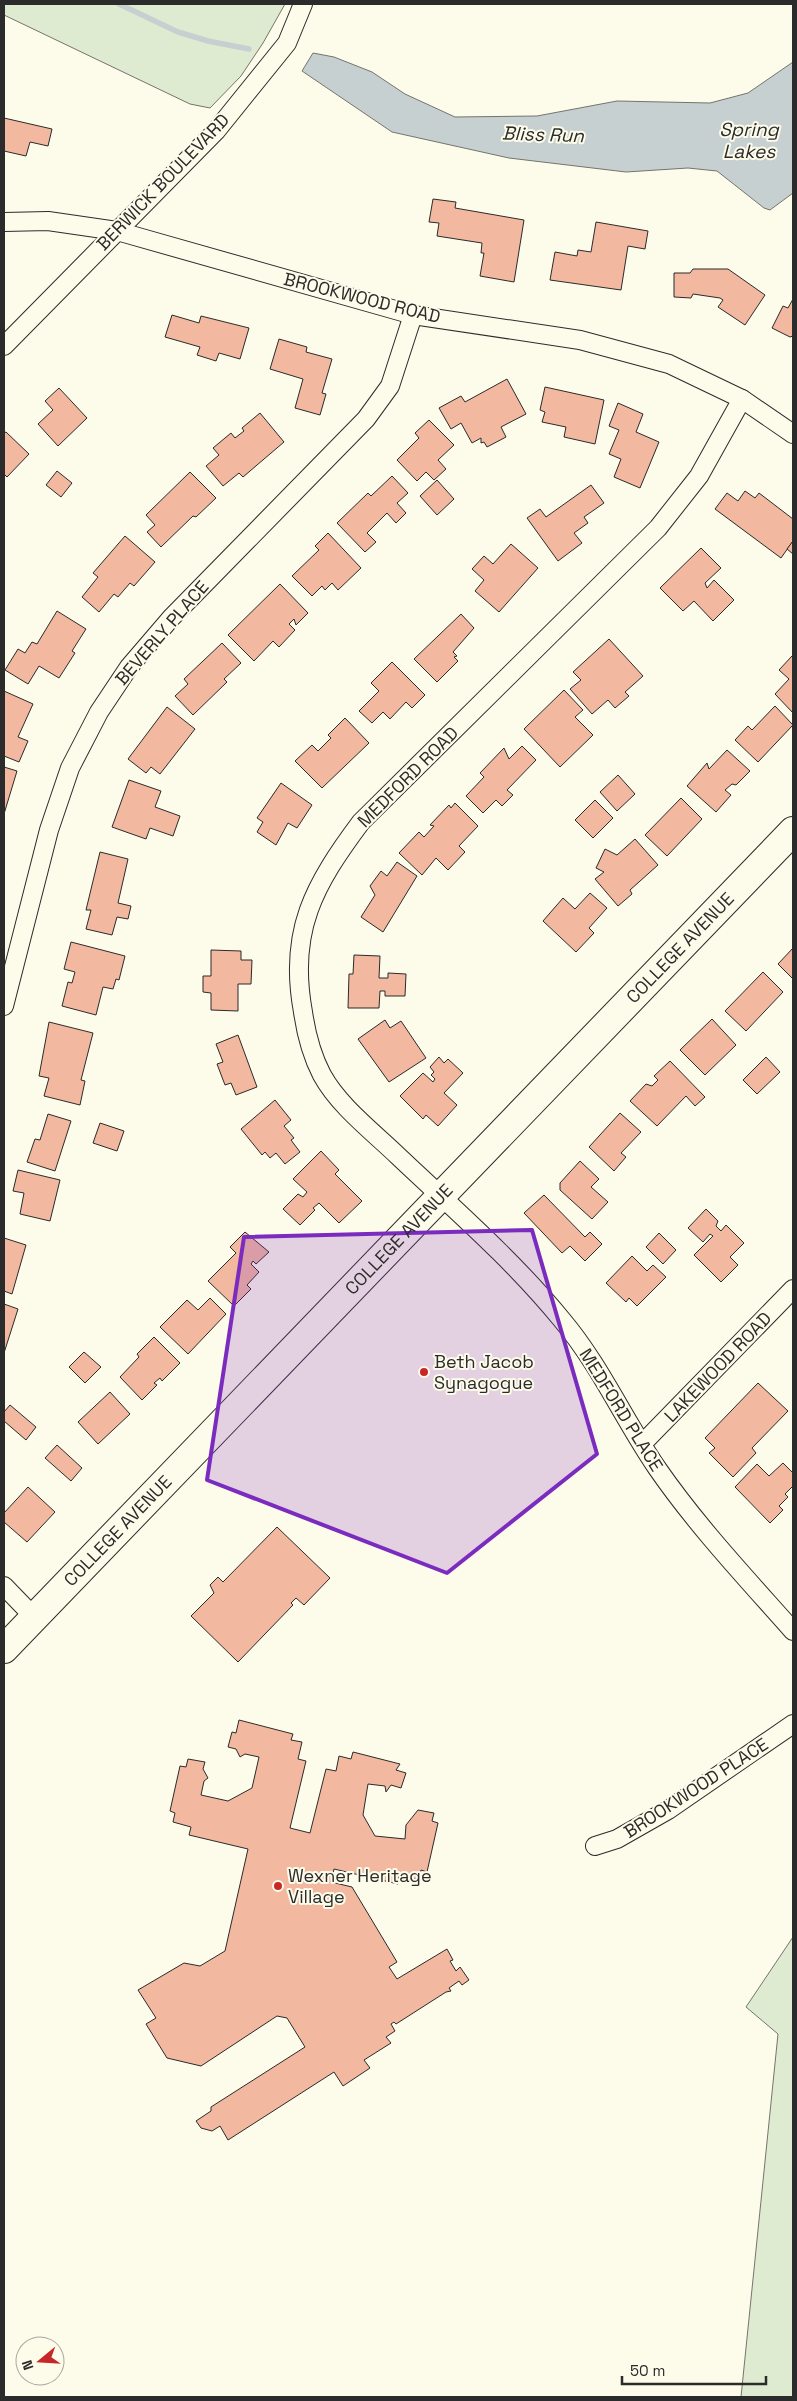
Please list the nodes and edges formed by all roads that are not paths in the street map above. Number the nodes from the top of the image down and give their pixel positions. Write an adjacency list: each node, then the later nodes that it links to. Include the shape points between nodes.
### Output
1 (302, 4): 3 (street, BERWICK BOULEVARD, via 287,43 222,123)
2 (4, 222): 3 (street, BROOKWOOD ROAD, via 48,221)
3 (117, 230): 4 (street, BROOKWOOD ROAD); 5 (street, BERWICK BOULEVARD)
4 (413, 315): 6 (street, BROOKWOOD ROAD, via 580,340 669,364); 9 (street, BEVERLY PLACE, via 390,386 366,420 171,618 129,666 99,712 70,768 50,830)
5 (4, 346)
6 (742, 399): 7 (street, BROOKWOOD ROAD); 10 (street, MEDFORD ROAD, via 699,476 658,528 360,822 317,888 301,937 297,966 304,1022 322,1076 359,1119)
7 (793, 434)
8 (793, 831): 10 (main road, COLLEGE AVENUE)
9 (4, 1006)
10 (441, 1197): 12 (street, MEDFORD PLACE, via 530,1283 564,1321 616,1398); 14 (main road, COLLEGE AVENUE)
11 (793, 1289): 12 (street, LAKEWOOD ROAD)
12 (642, 1444): 15 (street, MEDFORD PLACE, via 657,1469 727,1556)
13 (4, 1586): 14 (street)
14 (33, 1616): 16 (main road, COLLEGE AVENUE)
15 (793, 1631)
16 (4, 1649)
17 (793, 1724): 18 (street, BROOKWOOD PLACE, via 668,1810 617,1839)
18 (595, 1846)

